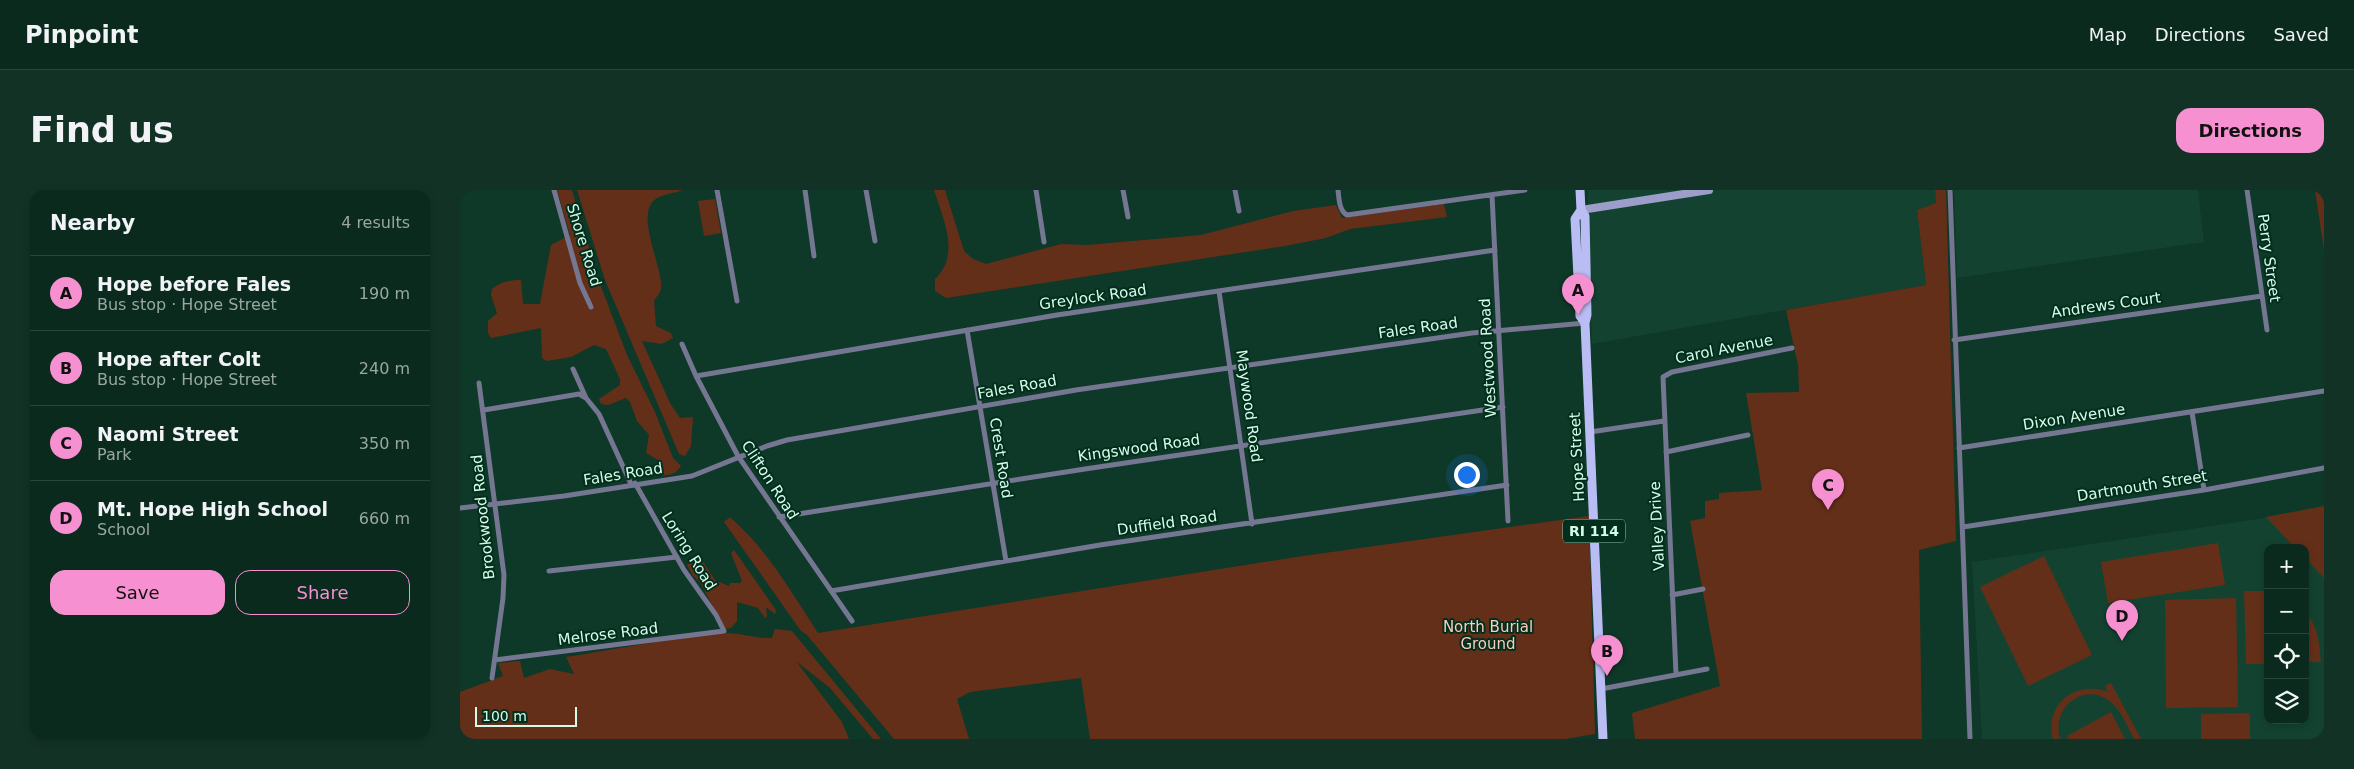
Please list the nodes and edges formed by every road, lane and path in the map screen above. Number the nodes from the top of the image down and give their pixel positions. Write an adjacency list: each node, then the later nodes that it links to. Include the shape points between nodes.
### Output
1 (554, 190): 25 (street, Shore Road, via 580,283)
2 (717, 190): 24 (street)
3 (805, 190): 21 (street)
4 (866, 190): 18 (street)
5 (1036, 190): 19 (street)
6 (1123, 190): 17 (street)
7 (1235, 190): 16 (street)
8 (1338, 190): 14 (street, via 1343,212 1347,215)
9 (1525, 190): 14 (street)
10 (1580, 190): 15 (main road, Hope Street / RI 114)
11 (1709, 190): 15 (main road)
12 (1950, 190): 30 (street)
13 (2247, 190): 23 (street, Perry Street)
14 (1492, 195): 20 (street, Westwood Road)
15 (1581, 210): 26 (main road, Hope Street / RI 114, via 1575,219 1580,316)
16 (1239, 211)
17 (1128, 217)
18 (875, 241)
19 (1044, 242)
20 (1495, 250): 22 (street, Greylock Road); 28 (street, Westwood Road)
21 (814, 256)
22 (1220, 291): 27 (street, Greylock Road); 34 (street, Maywood Road)
23 (2262, 296): 29 (street, Perry Street); 30 (street, Andrews Court)
24 (737, 301)
25 (591, 307)
26 (1584, 323): 28 (street, Fales Road); 45 (main road, Hope Street / RI 114)
27 (967, 330): 35 (street, Greylock Road); 40 (street, Crest Road)
28 (1499, 330): 34 (street, Fales Road); 41 (street, Westwood Road)
29 (2267, 330)
30 (1954, 340): 48 (street)
31 (682, 344): 35 (street, Clifton Road)
32 (1792, 348): 36 (street, Carol Avenue, via 1672,372)
33 (573, 368): 39 (street, Loring Road)
34 (1231, 368): 40 (street, Fales Road); 47 (street, Maywood Road)
35 (696, 376): 50 (street, Clifton Road)
36 (1663, 377): 44 (street, Valley Drive)
37 (479, 383): 42 (street, Brookwood Road)
38 (2324, 391): 43 (street, Dixon Avenue)
39 (586, 398): 42 (street, via 578,394); 52 (street, Loring Road, via 599,414)
40 (980, 406): 50 (street, Fales Road, via 798,437); 53 (street, Crest Road)
41 (1504, 408): 47 (street, Kingswood Road); 54 (street, Westwood Road)
42 (484, 410): 56 (street, Brookwood Road)
43 (2192, 412): 48 (street, Dixon Avenue); 55 (street)
44 (1664, 421): 45 (street); 49 (street, Valley Drive)
45 (1590, 432): 74 (main road, Hope Street / RI 114)
46 (1748, 436): 49 (street)
47 (1242, 446): 53 (street, Kingswood Road); 60 (street, Maywood Road)
48 (1960, 448): 61 (street)
49 (1666, 452): 67 (street, Valley Drive)
50 (738, 456): 52 (street, Fales Road, via 692,476); 58 (street, Clifton Road)
51 (2324, 468): 55 (street, Dartmouth Street)
52 (633, 484): 56 (street, Fales Road); 62 (street, Loring Road)
53 (992, 484): 58 (street, Kingswood Road); 63 (street, Crest Road)
54 (1507, 485): 59 (street, Westwood Road); 60 (street, Duffield Road)
55 (2204, 490): 61 (street, Dartmouth Street)
56 (496, 505): 57 (street, Fales Road); 70 (street, Brookwood Road, via 504,575)
57 (460, 508)
58 (778, 518): 66 (street, Clifton Road)
59 (1508, 521)
60 (1252, 524): 63 (street, Duffield Road)
61 (1963, 527): 76 (street)
62 (677, 557): 64 (street); 69 (street, Loring Road)
63 (1006, 561): 66 (street, Duffield Road)
64 (549, 571)
65 (1703, 589): 67 (street)
66 (831, 591): 68 (street, Clifton Road)
67 (1672, 595): 72 (street, Valley Drive)
68 (852, 621)
69 (724, 631): 70 (street, Melrose Road)
70 (494, 660): 73 (street, Brookwood Road)
71 (1707, 669): 72 (street)
72 (1676, 674): 74 (street)
73 (492, 678)
74 (1600, 689): 75 (main road, Hope Street / RI 114)
75 (1603, 739)
76 (1970, 739)

